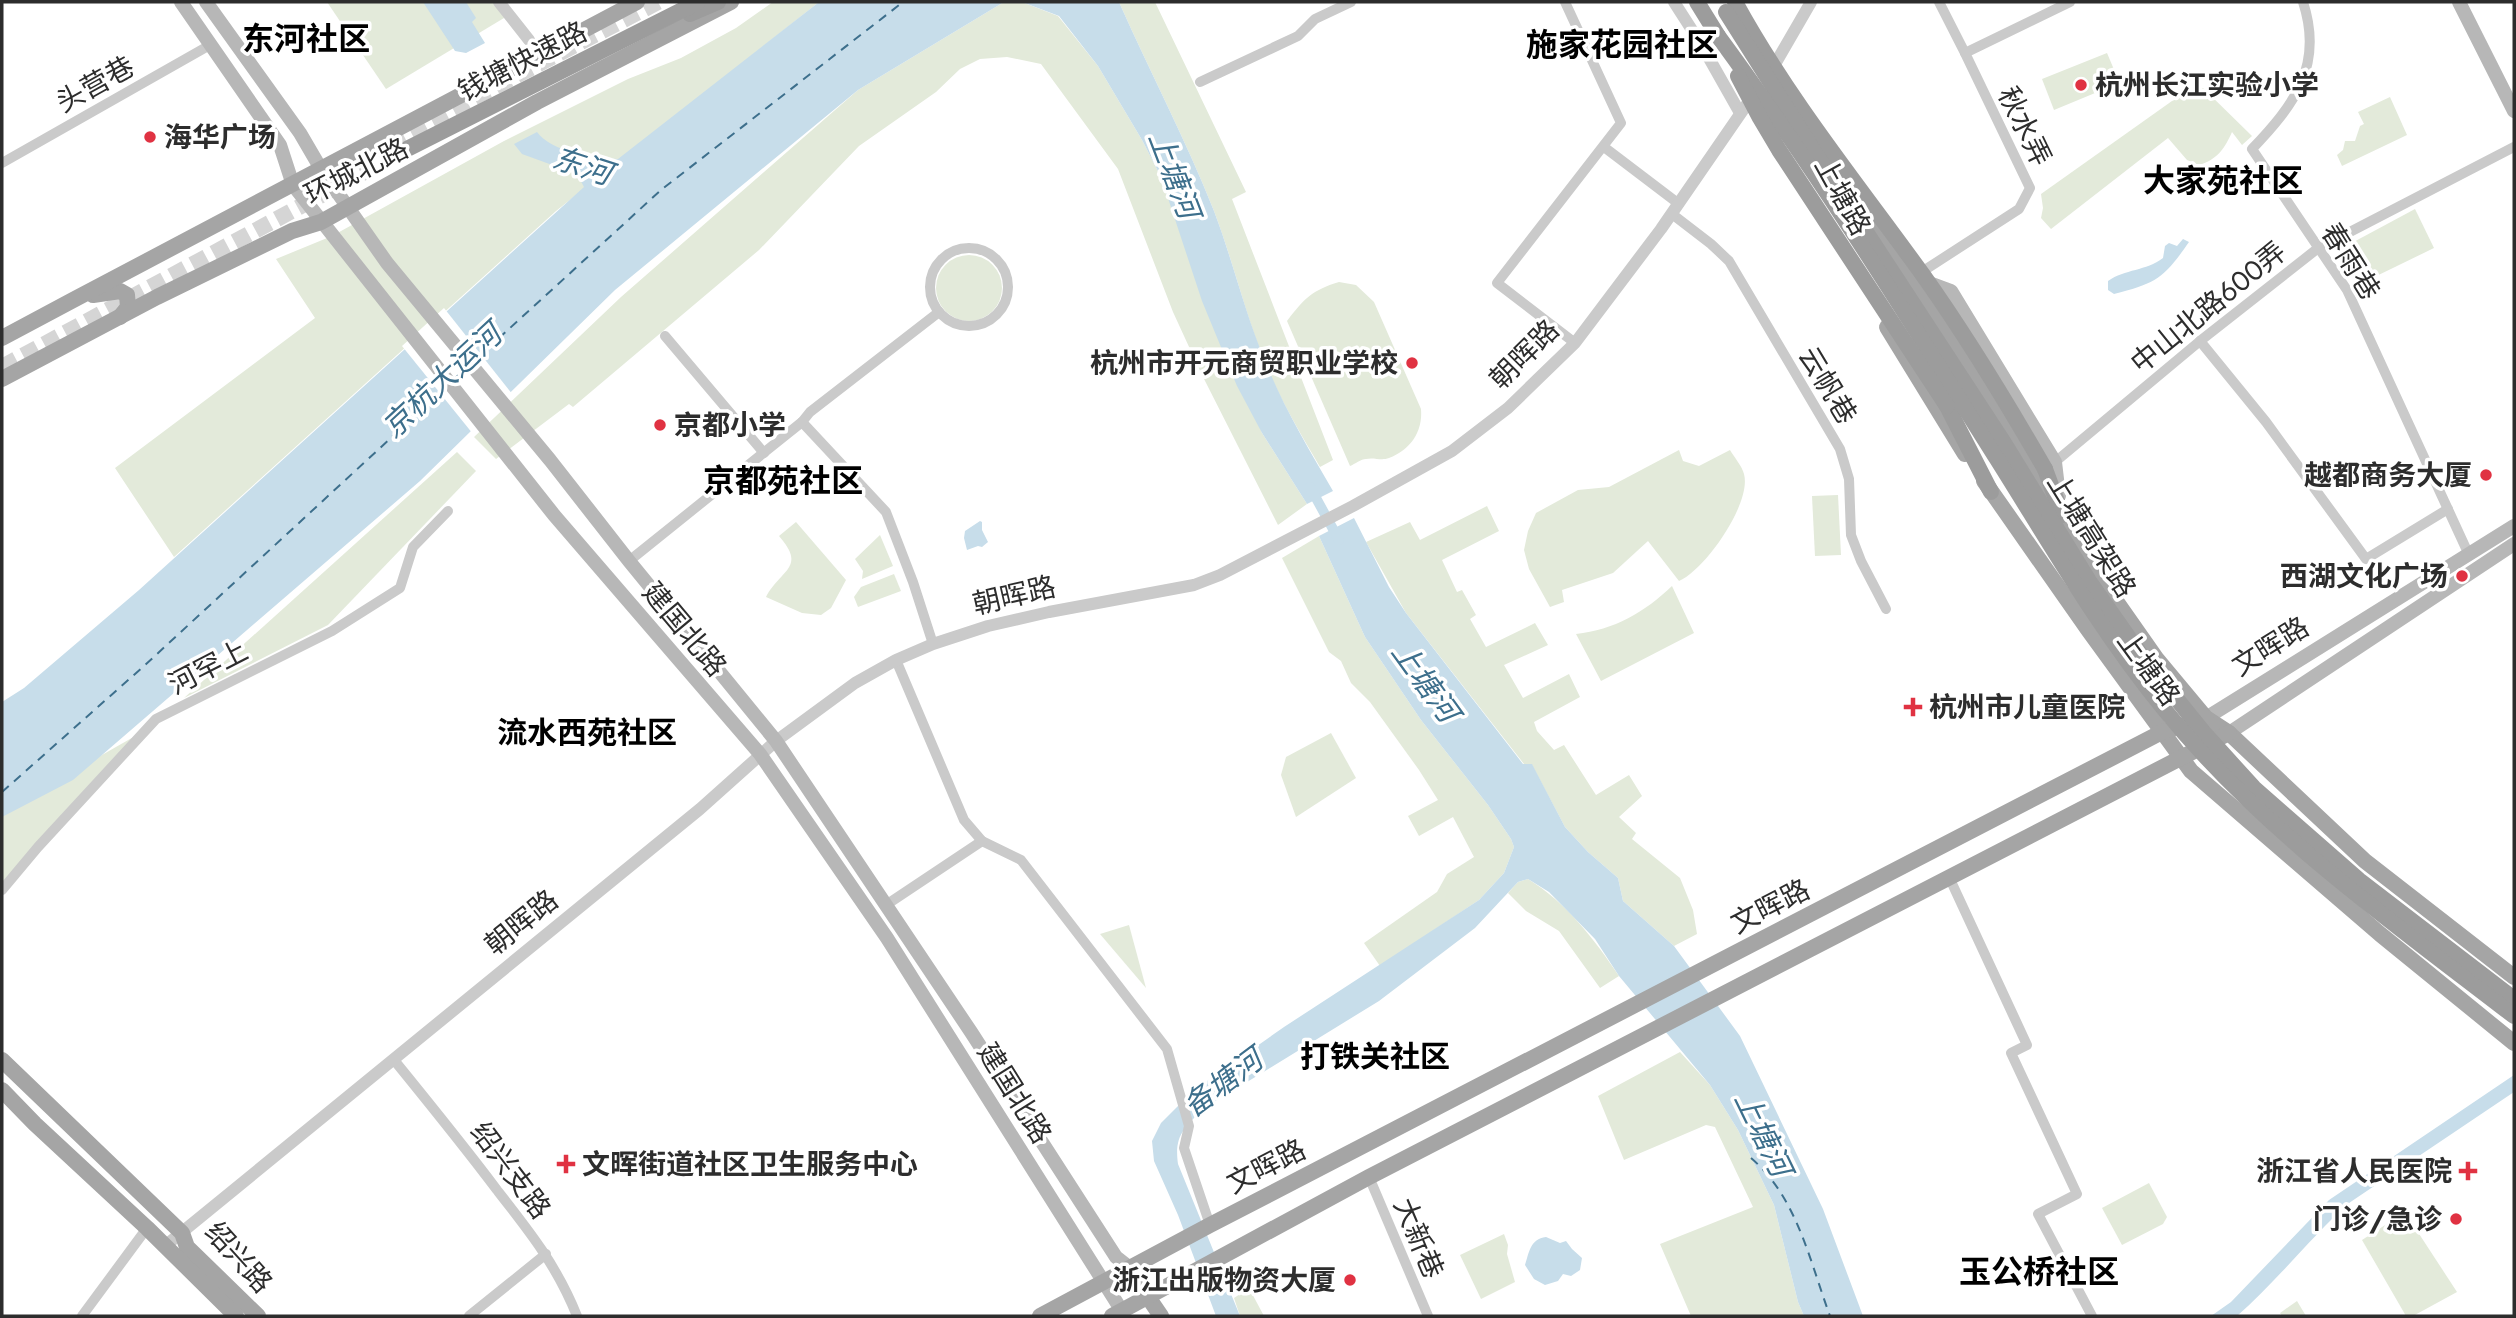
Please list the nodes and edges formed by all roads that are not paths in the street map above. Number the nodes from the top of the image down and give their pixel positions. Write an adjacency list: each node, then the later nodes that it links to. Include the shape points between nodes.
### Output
1 (181, 2): 21 (main road, 建国北路)
2 (206, 2): 33 (main road, 建国北路)
3 (499, 2): 20 (street)
4 (637, 2): 33 (main road, 环城北路)
5 (698, 2): 23 (highway, 钱塘快速路)
6 (718, 2): 23 (highway)
7 (731, 2): 35 (main road, 环城北路)
8 (1352, 2): 25 (street, via 1315,19 1298,36)
9 (1565, 2): 29 (street, via 1621,123)
10 (1674, 2): 28 (street)
11 (1697, 2): 19 (highway)
12 (1811, 2): 24 (street, 朝晖路)
13 (1939, 2): 22 (street)
14 (2070, 2): 18 (street)
15 (2303, 2): 38 (street, 春雨巷, via 2312,50 2300,88 2252,149)
16 (2459, 2): 27 (main road)
17 (1727, 4): 50 (highway, bridge, via 1931,288); 73 (highway, 上塘高架路, bridge, via 1832,180 2089,581 2148,664 2254,788 2359,880)
18 (2058, 4): 22 (street)
19 (1718, 36): 51 (highway, bridge, via 1759,118 1947,406); 74 (highway, 上塘高架路, bridge, via 1775,114 2080,591 2165,710 2240,794 2349,891)
20 (529, 40)
21 (210, 45): 32 (street, 头营巷); 34 (main road, 建国北路, via 280,145)
22 (1965, 53): 39 (street, 秋水弄, via 2030,188 2019,209)
23 (591, 55): 31 (highway, 钱塘快速路)
24 (1777, 63): 26 (street, 朝晖路); 39 (main road, 上塘路, via 1802,118)
25 (1200, 82)
26 (1753, 95): 28 (street, 朝晖路); 51 (main road, 上塘路, via 1911,369)
27 (2514, 111)
28 (1740, 113): 36 (street, 朝晖路)
29 (1604, 147): 36 (street, 云帆巷); 46 (street, via 1497,283)
30 (2514, 147): 38 (street, 中山北路600弄)
31 (407, 149)
32 (2, 163)
33 (321, 169): 34 (main road, 环城北路); 35 (main road, 建国北路)
34 (293, 185): 37 (main road, 建国北路); 40 (main road, 环城北路)
35 (349, 206): 37 (main road, 环城北路); 58 (main road, 建国北路, via 387,263)
36 (1675, 209): 46 (street, 朝晖路); 59 (street, 云帆巷, via 1729,261 1840,449 1849,479 1852,535)
37 (321, 222): 42 (main road, 环城北路, via 292,231); 66 (main road, 建国北路, via 554,515)
38 (2317, 249): 45 (street, 中山北路600弄); 52 (street, 春雨巷, via 2347,290)
39 (1913, 278): 50 (main road, via 1951,291); 54 (main road, 上塘路)
40 (78, 297): 42 (main road, via 120,291 127,295 128,307); 44 (main road, 环城北路)
41 (939, 312): 41 (street, via 965,326 990,321 1000,312 1009,289 1003,265 993,255 968,247 943,257 930,279 930,293); 48 (street)
42 (120, 317): 47 (main road, 环城北路)
43 (665, 336): 49 (street)
44 (2, 338)
45 (2200, 341): 50 (street, 中山北路600弄); 52 (street, via 2366,559)
46 (1575, 343): 60 (street, 朝晖路, via 1508,408 1452,451 1220,575 1194,585 988,626)
47 (2, 379)
48 (802, 422): 49 (street); 60 (street, via 886,512)
49 (764, 453): 58 (street)
50 (2050, 466): 54 (highway)
51 (1991, 492): 63 (main road, 上塘路)
52 (2448, 509): 57 (street, 春雨巷)
53 (448, 511): 70 (street, 河罕上, via 413,547 400,587 332,631 156,719)
54 (2062, 515): 62 (main road, 上塘路, via 2156,658)
55 (2514, 526): 57 (main road, 文晖路)
56 (2514, 544): 64 (main road, 文晖路)
57 (2469, 555): 62 (main road, 文晖路)
58 (629, 561): 65 (main road, 建国北路)
59 (1886, 610)
60 (933, 644): 61 (street, 朝晖路)
61 (895, 660): 65 (street, 朝晖路); 68 (street, via 964,820)
62 (2206, 718): 63 (main road, 文晖路); 64 (main road, 上塘路)
63 (2162, 732): 67 (main road, 上塘路); 80 (main road, 文晖路)
64 (2229, 733): 67 (main road, 文晖路); 72 (main road, 上塘路, via 2365,861)
65 (776, 741): 66 (street, 朝晖路); 71 (main road, 建国北路)
66 (760, 754): 77 (street, 朝晖路, via 700,809); 86 (main road, 建国北路, via 887,938)
67 (2182, 759): 69 (main road, 文晖路); 75 (main road, 上塘路, via 2380,934)
68 (982, 841): 71 (street); 80 (street, via 1021,860 1167,1049 1189,1126 1184,1148)
69 (1949, 877): 79 (main road, 文晖路); 97 (street, via 2027,1045 2011,1053 2077,1194 2038,1214)
70 (2, 890)
71 (886, 905): 85 (main road, 建国北路, via 1116,1257)
72 (2514, 977)
73 (2514, 999)
74 (2514, 1016)
75 (2514, 1043)
76 (2, 1060): 82 (main road)
77 (394, 1060): 82 (street, 朝晖路); 84 (street, 绍兴支路)
78 (2, 1090): 81 (main road)
79 (1369, 1177): 87 (main road, 文晖路); 96 (street, 大新巷)
80 (1210, 1225): 85 (main road, 文晖路)
81 (147, 1228): 83 (main road); 89 (street)
82 (182, 1233): 83 (street, 朝晖路); 91 (main road, 绍兴路, via 187,1247)
83 (165, 1246): 90 (main road, 绍兴路)
84 (546, 1254): 92 (street); 93 (street, 绍兴支路)
85 (1130, 1268): 86 (main road, 文晖路); 87 (main road, 建国北路)
86 (1104, 1283): 88 (main road, 建国北路); 94 (main road, 文晖路)
87 (1148, 1297): 88 (main road, 文晖路); 95 (main road)
88 (1120, 1315)
89 (82, 1316)
90 (236, 1316)
91 (258, 1316)
92 (469, 1316)
93 (577, 1316)
94 (1040, 1316)
95 (1161, 1316)
96 (1427, 1316)
97 (2092, 1316)

